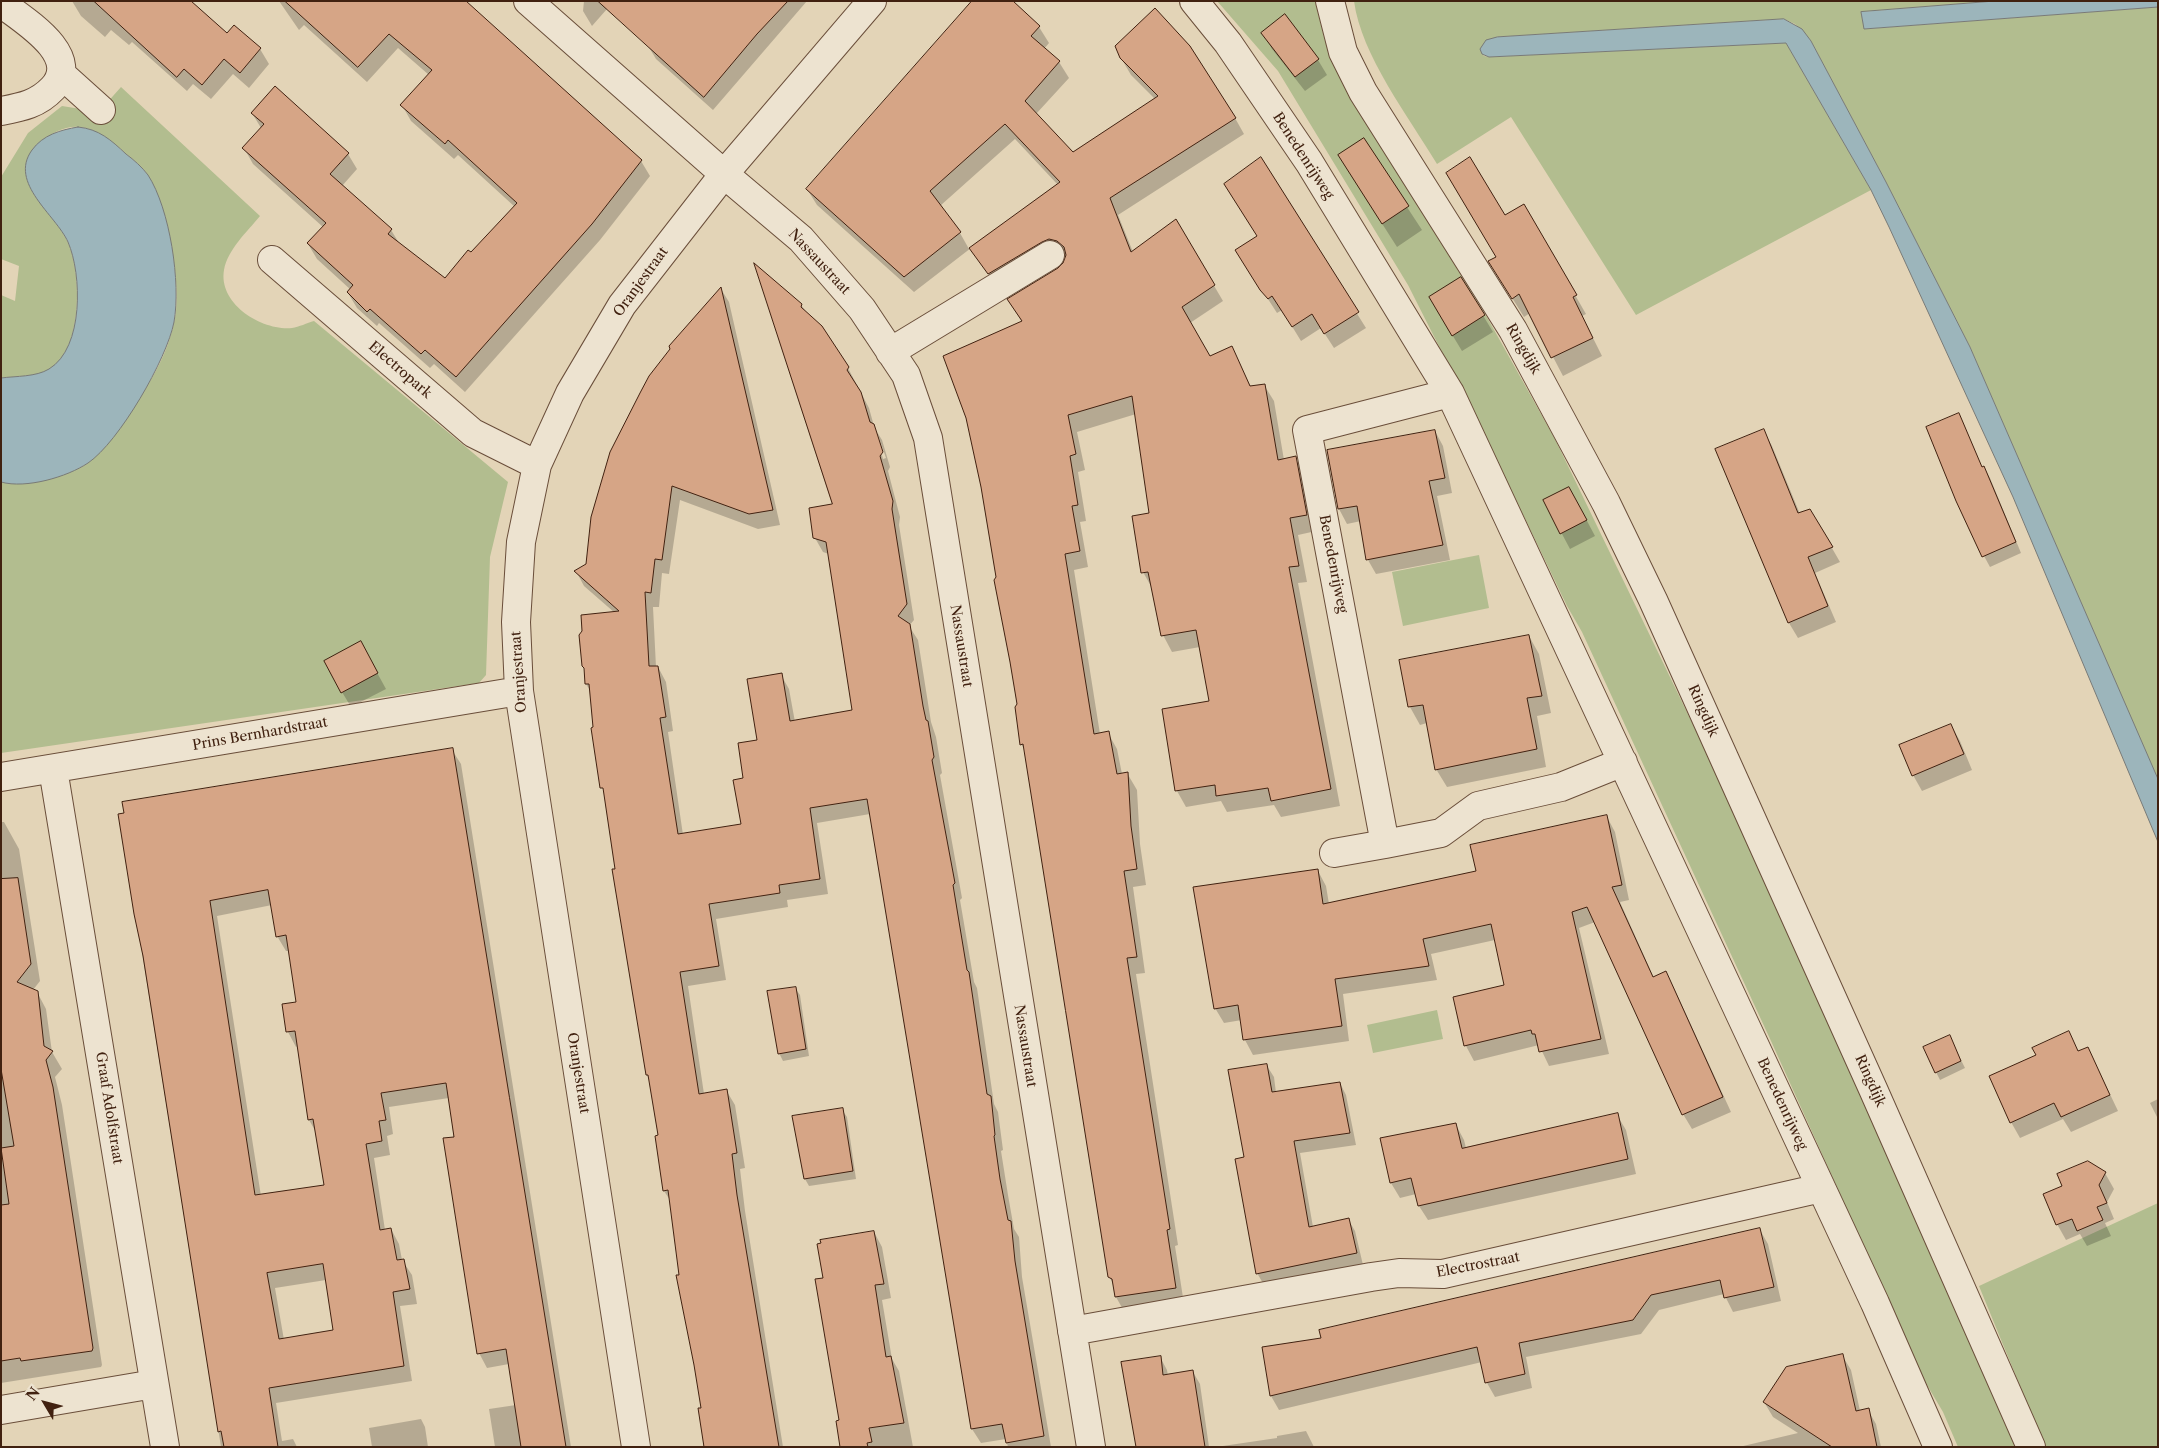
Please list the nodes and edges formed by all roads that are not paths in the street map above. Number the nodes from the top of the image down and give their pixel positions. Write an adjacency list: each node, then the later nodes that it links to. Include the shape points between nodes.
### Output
1 (528, 1): 9 (street, Nassaustraat)
2 (872, 1): 9 (street, Oranjestraat)
3 (1194, 1): 13 (street, Benedenrijweg, via 1228,43 1309,162)
4 (1330, 1): 29 (street, Ringdijk, via 1343,52 1363,92 1513,330 1611,512 1857,1052)
5 (1, 3): 6 (street, via 52,46 61,62)
6 (61, 74): 7 (street); 8 (street, via 56,84 34,103)
7 (101, 110)
8 (1, 111)
9 (724, 174): 12 (street, Nassaustraat, via 801,239 862,309); 14 (street, Oranjestraat, via 622,305 570,393)
10 (1050, 255): 12 (street)
11 (272, 260): 14 (street, Electropark, via 473,433)
12 (890, 352): 22 (street, Nassaustraat, via 906,375 928,438)
13 (1450, 393): 16 (street, Benedenrijweg); 19 (street, Benedenrijweg, via 1307,430)
14 (537, 465): 15 (street, Oranjestraat, via 521,542 516,622)
15 (519, 691): 17 (street, Prins Bernhardstraat); 26 (street, Oranjestraat)
16 (1623, 762): 19 (street, via 1561,787 1478,806 1441,832); 21 (street, Benedenrijweg)
17 (53, 769): 18 (street, Prins Bernhardstraat); 23 (street, Graaf Adolfstraat)
18 (1, 777)
19 (1385, 844): 20 (street)
20 (1334, 853)
21 (1821, 1188): 22 (street, Electrostraat, via 1443,1274 1399,1273 1371,1277); 28 (street, Benedenrijweg)
22 (1072, 1331): 27 (street, Nassaustraat)
23 (154, 1384): 24 (street); 25 (street, Graaf Adolfstraat)
24 (1, 1410)
25 (165, 1447)
26 (636, 1447)
27 (1091, 1447)
28 (1938, 1447)
29 (2031, 1447)

